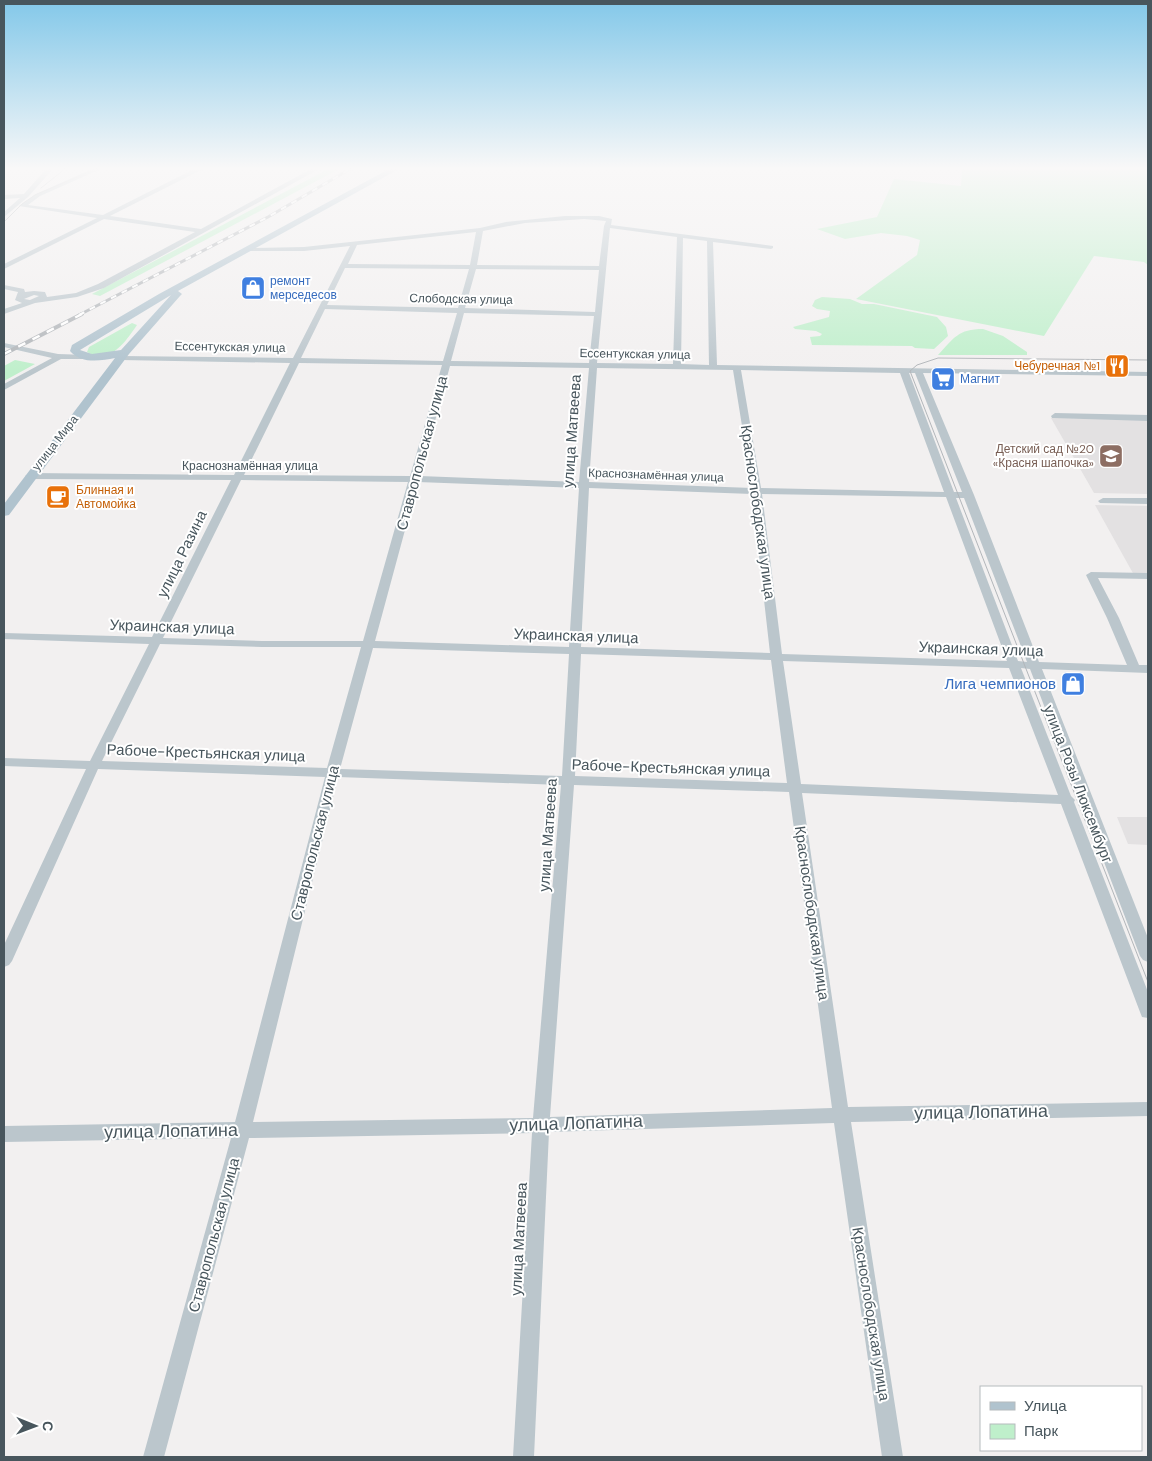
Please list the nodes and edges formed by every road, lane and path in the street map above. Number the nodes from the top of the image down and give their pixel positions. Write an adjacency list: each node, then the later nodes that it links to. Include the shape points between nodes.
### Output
1 (64, 237): 14 (street)
2 (191, 237): 19 (street)
3 (272, 237): 12 (main road)
4 (415, 237): 10 (street)
5 (479, 237): 15 (street, Ставропольская улица)
6 (606, 237): 16 (street, улица Матвеева)
7 (680, 237): 36 (street)
8 (689, 237): 9 (street)
9 (710, 240): 11 (street); 37 (street)
10 (354, 244): 12 (street, via 304,249); 13 (street, улица Разина)
11 (771, 247)
12 (250, 249): 17 (main road)
13 (343, 266): 15 (street); 22 (street, улица Разина)
14 (4, 267)
15 (473, 267): 16 (street); 24 (street, Ставропольская улица)
16 (603, 268): 25 (street, улица Матвеева)
17 (185, 284): 26 (main road); 27 (main road, улица Мира)
18 (4, 287): 20 (street)
19 (87, 292): 21 (street); 21 (street, via 43,295)
20 (21, 295): 21 (street); 23 (street)
21 (33, 299): 23 (street)
22 (322, 307): 24 (street, Слободская улица); 33 (street, улица Разина)
23 (4, 310)
24 (461, 311): 25 (street, Слободская улица); 34 (street, Ставропольская улица)
25 (599, 314): 35 (street, улица Матвеева)
26 (118, 324): 27 (main road, via 140,320); 29 (main road)
27 (147, 327): 30 (main road, улица Мира)
28 (4, 345): 31 (street)
29 (76, 347): 31 (street); 32 (main road, via 77,354)
30 (123, 356): 32 (main road); 33 (street, Ессентукская улица); 42 (main road, улица Мира)
31 (59, 357): 32 (street); 43 (street)
32 (91, 357): 42 (main road, via 110,362)
33 (295, 361): 34 (street, Ессентукская улица); 47 (street, улица Разина)
34 (446, 364): 35 (street, Ессентукская улица); 48 (street, Ставропольская улица)
35 (593, 365): 36 (street, Ессентукская улица); 49 (street, улица Матвеева)
36 (677, 367): 37 (street, Ессентукская улица)
37 (713, 368): 38 (street, Ессентукская улица)
38 (737, 368): 39 (street, Ессентукская улица); 50 (street, Краснослободская улица)
39 (904, 371): 40 (street, Ессентукская улица); 51 (street, улица Розы Люксембург)
40 (918, 371): 41 (street, Ессентукская улица); 52 (street, улица Розы Люксембург)
41 (1148, 374)
42 (108, 375): 46 (main road, улица Мира)
43 (4, 387)
44 (1055, 416): 45 (street)
45 (1148, 418)
46 (30, 476): 47 (street, Краснознамённая улица); 55 (main road, улица Мира)
47 (238, 478): 48 (street, Краснознамённая улица); 58 (street, улица Разина)
48 (415, 479): 49 (street, Краснознамённая улица); 59 (street, Ставропольская улица)
49 (584, 484): 50 (street, Краснознамённая улица); 60 (street, улица Матвеева)
50 (757, 491): 51 (street, Краснознамённая улица); 61 (street, Краснослободская улица)
51 (950, 495): 52 (street, Краснознамённая улица); 62 (street, улица Розы Люксембург)
52 (969, 495): 63 (street, улица Розы Люксембург)
53 (1103, 501): 54 (street)
54 (1148, 501)
55 (4, 512)
56 (1148, 576): 64 (street, via 1091,574)
57 (4, 636): 58 (street, Украинская улица)
58 (156, 642): 59 (street, Украинская улица); 67 (street, улица Разина)
59 (369, 644): 60 (street, Украинская улица); 68 (street, Ставропольская улица)
60 (576, 651): 61 (street, Украинская улица); 69 (street, улица Матвеева)
61 (776, 656): 62 (street, Украинская улица); 70 (street, Краснослободская улица)
62 (1014, 665): 63 (street, Украинская улица); 71 (street, улица Розы Люксембург)
63 (1034, 665): 64 (street, Украинская улица); 72 (street, улица Розы Люксембург)
64 (1135, 668): 65 (street, Украинская улица)
65 (1148, 669)
66 (4, 762): 67 (street, Рабоче-Крестьянская улица)
67 (94, 765): 68 (street, Рабоче-Крестьянская улица); 73 (street, улица Разина)
68 (332, 774): 69 (street, Рабоче-Крестьянская улица); 78 (street, Ставропольская улица)
69 (568, 781): 70 (street, Рабоче-Крестьянская улица); 77 (street, улица Матвеева)
70 (794, 788): 71 (street, Рабоче-Крестьянская улица); 76 (street, Краснослободская улица)
71 (1068, 800): 74 (street, улица Розы Люксембург)
72 (1148, 956)
73 (4, 961)
74 (1148, 1012)
75 (1148, 1108): 76 (street, улица Лопатина)
76 (840, 1115): 77 (street, улица Лопатина); 82 (street, Краснослободская улица)
77 (541, 1125): 78 (street, улица Лопатина); 81 (street, улица Матвеева)
78 (242, 1130): 79 (street, улица Лопатина); 80 (street, Ставропольская улица)
79 (4, 1134)
80 (153, 1457)
81 (524, 1457)
82 (893, 1457)

